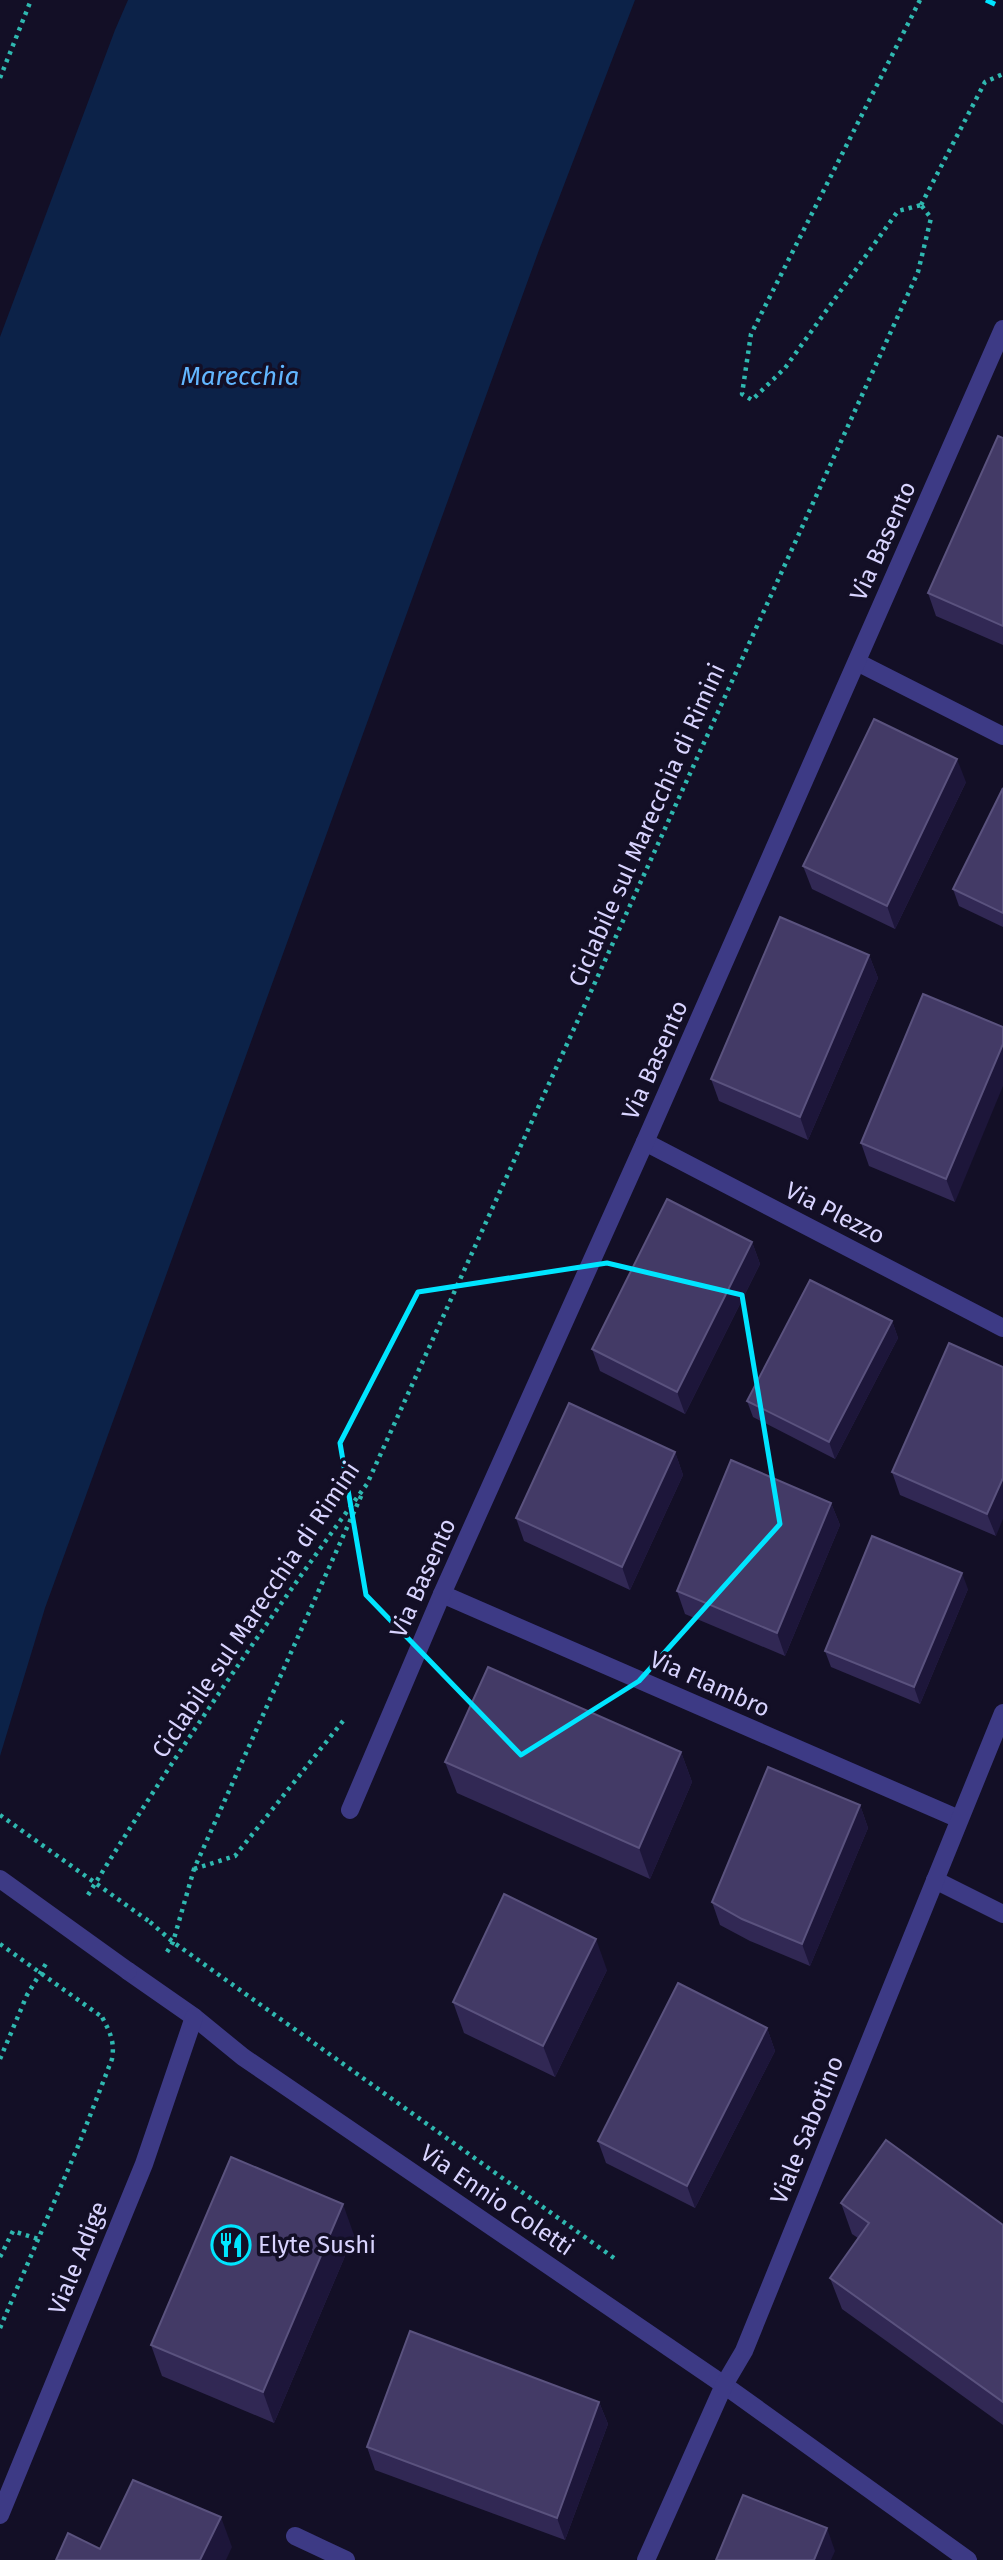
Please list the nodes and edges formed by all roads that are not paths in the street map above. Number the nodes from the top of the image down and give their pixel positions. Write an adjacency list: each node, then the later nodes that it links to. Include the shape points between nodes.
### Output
1 (1003, 329): 2 (street, Via Basento)
2 (857, 662): 3 (street); 4 (street, Via Basento)
3 (1003, 736)
4 (645, 1142): 5 (street, Via Plezzo); 6 (street, Via Basento)
5 (1003, 1328)
6 (442, 1594): 8 (street, Via Basento); 9 (street, Via Flambro)
7 (1003, 1713): 9 (street, Viale Sabotino)
8 (350, 1810)
9 (959, 1819): 11 (street, Viale Sabotino)
10 (0, 1879): 13 (street, Via Ennio Coletti, bridge)
11 (935, 1880): 12 (street); 14 (street, Viale Sabotino, via 744,2351)
12 (1003, 1914)
13 (194, 2017): 14 (street, Via Ennio Coletti, via 243,2057); 15 (street, Viale Adige, via 144,2164)
14 (724, 2385): 18 (street, Viale Sabotino); 19 (street, Via Ennio Coletti)
15 (0, 2515)
16 (295, 2536): 17 (street)
17 (346, 2560)
18 (646, 2560)
19 (968, 2560)

